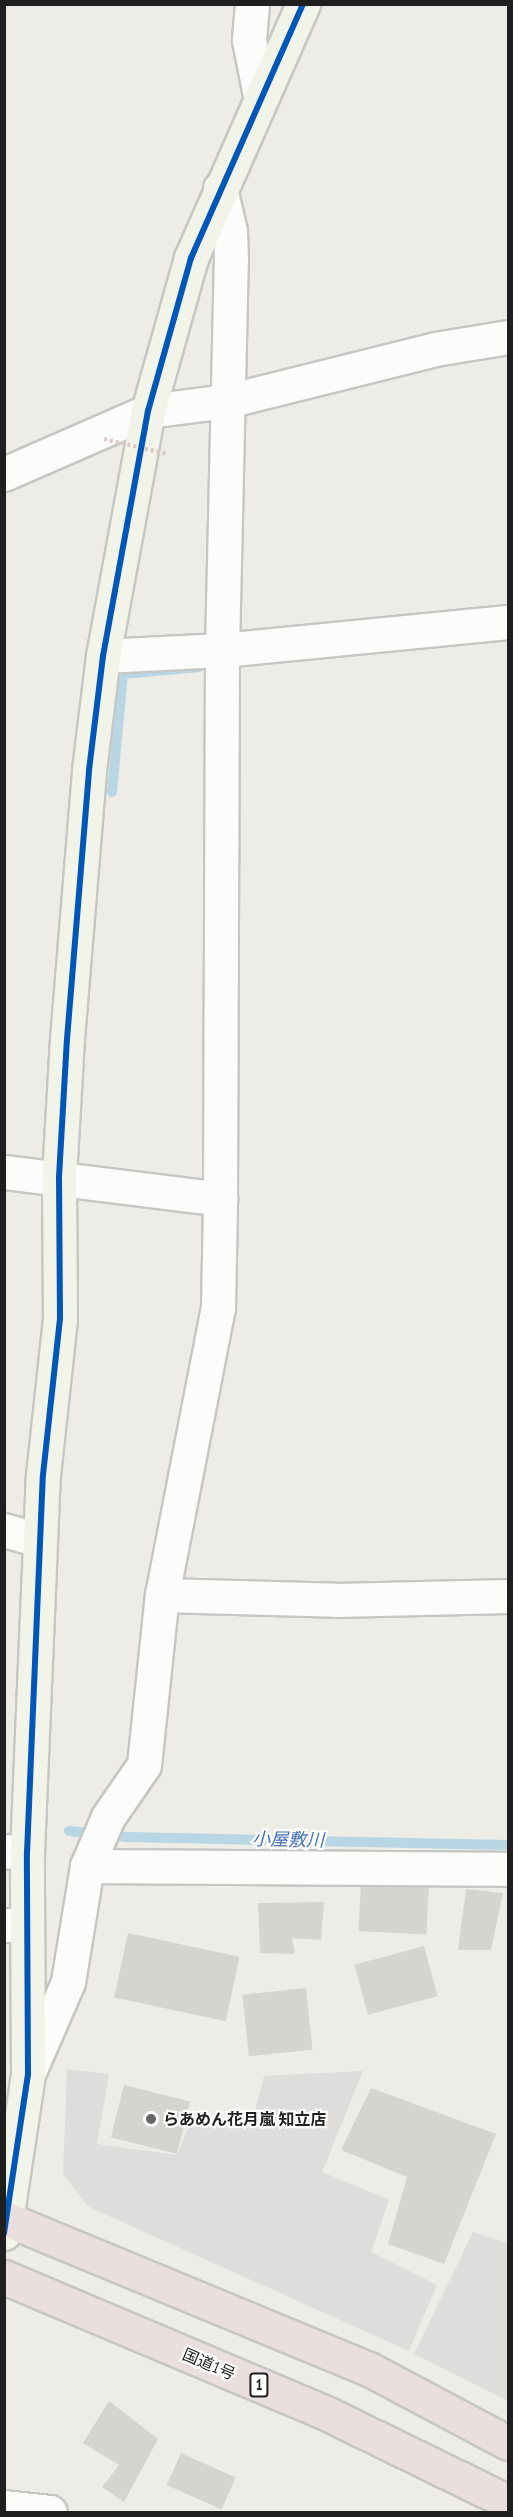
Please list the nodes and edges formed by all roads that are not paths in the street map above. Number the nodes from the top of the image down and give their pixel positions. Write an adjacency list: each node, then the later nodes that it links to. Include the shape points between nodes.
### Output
1 (252, 4): 3 (street, via 249,40)
2 (303, 4): 3 (street)
3 (260, 95): 4 (street)
4 (220, 188): 6 (street, via 230,231); 7 (street, via 191,258)
5 (508, 337): 6 (street, via 435,349)
6 (227, 400): 7 (street); 10 (street)
7 (148, 411): 8 (street); 11 (street)
8 (4, 474)
9 (508, 622): 10 (street)
10 (222, 651): 11 (street); 14 (street)
11 (103, 656): 13 (street, via 88,782)
12 (4, 1172): 13 (street)
13 (59, 1177): 14 (street); 16 (street, via 60,1319)
14 (220, 1198): 17 (street, via 218,1308)
15 (4, 1530): 16 (street)
16 (40, 1540): 19 (street)
17 (162, 1595): 18 (street, via 336,1600); 20 (street, via 144,1765 108,1817)
18 (508, 1596)
19 (16, 1852): 22 (street)
20 (92, 1856): 21 (street); 23 (street, via 68,1982)
21 (508, 1869)
22 (16, 1925): 23 (street)
23 (28, 2074): 24 (street)
24 (5, 2224): 26 (highway, via 369,2369)
25 (4, 2277): 27 (highway, 国道1号 / 1, via 330,2415)
26 (508, 2443)
27 (508, 2502)
28 (4, 2507): 29 (street)
29 (50, 2512)

